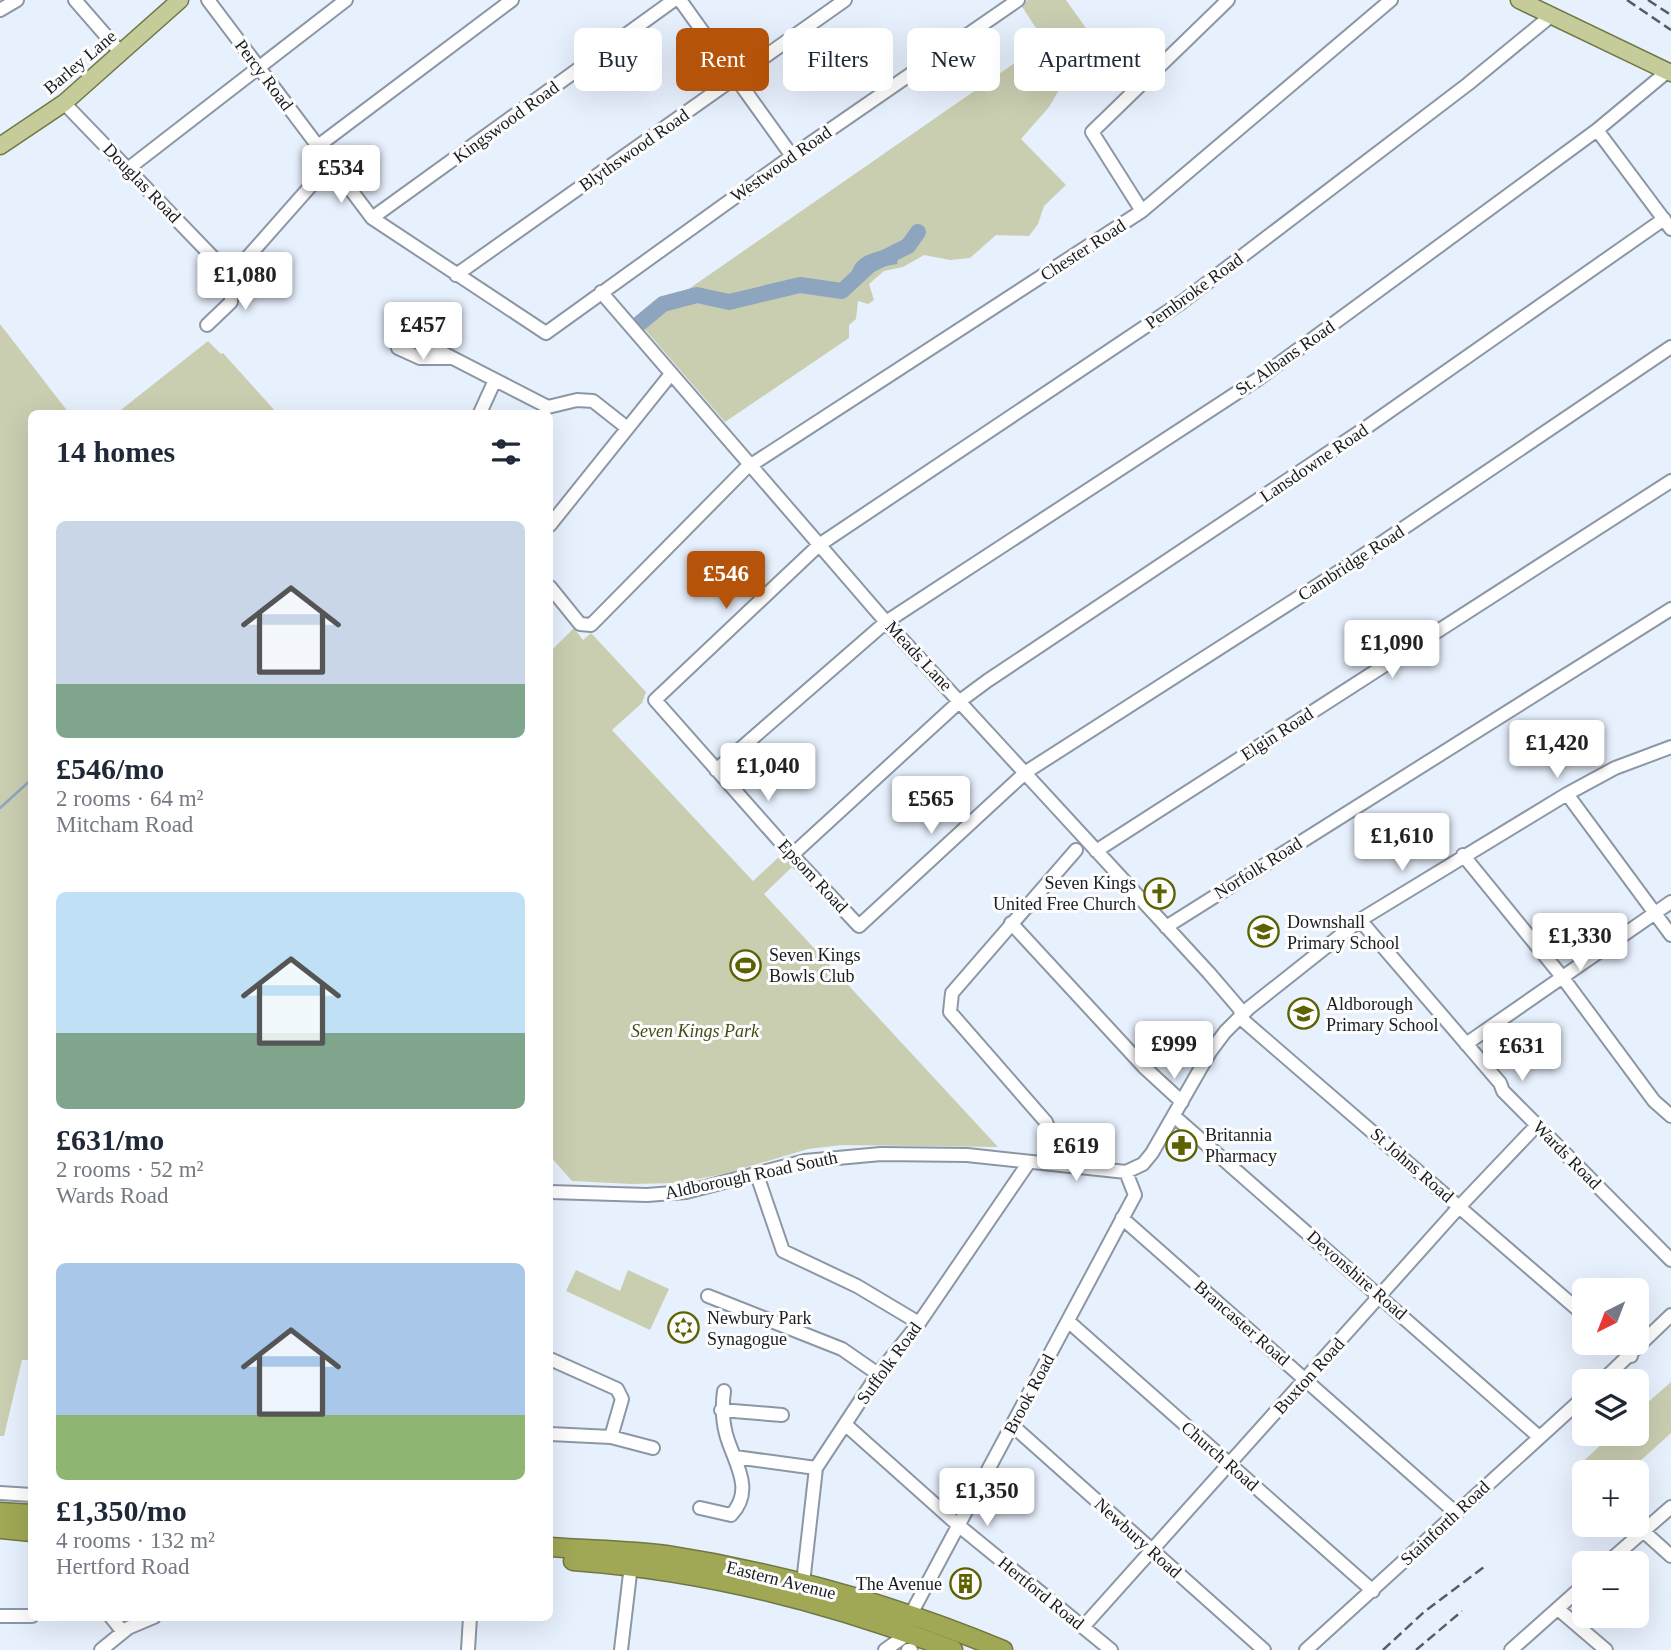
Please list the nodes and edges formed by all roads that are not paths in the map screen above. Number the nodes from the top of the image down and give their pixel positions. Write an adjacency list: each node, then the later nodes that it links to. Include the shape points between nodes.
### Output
1 (16, 0): 14 (street)
2 (75, 0): 17 (street)
3 (180, 0): 17 (main road, Barley Lane)
4 (208, 0): 19 (street, Percy Road)
5 (346, 0): 19 (street)
6 (512, 0): 26 (street)
7 (674, 0): 31 (street, Kingswood Road)
8 (680, 0): 16 (street)
9 (845, 0): 18 (street, Blythswood Road)
10 (1018, 0): 27 (street, Westwood Road)
11 (1228, 0): 30 (street, via 1092,132)
12 (1391, 0): 30 (street, Chester Road)
13 (1519, 0): 15 (main road)
14 (0, 10)
15 (1552, 15): 20 (main road); 47 (street, Pembroke Road, via 1182,302)
16 (700, 28)
17 (121, 53): 23 (main road, Barley Lane)
18 (769, 55)
19 (258, 68): 26 (street, Percy Road); 29 (street)
20 (1669, 72): 24 (street, St. Albans Road)
21 (719, 91): 33 (street, Blythswood Road)
22 (745, 91): 27 (street)
23 (64, 103): 25 (main road, Barley Lane); 29 (street, Douglas Road)
24 (1597, 130): 32 (street); 50 (street, St. Albans Road, via 1258,379)
25 (0, 146)
26 (318, 146): 28 (street, Percy Road)
27 (792, 156): 35 (street, Westwood Road)
28 (330, 164): 31 (street, Percy Road); 34 (street)
29 (129, 168): 34 (street, Douglas Road)
30 (1142, 211): 44 (street, Chester Road)
31 (372, 218): 33 (street, Percy Road)
32 (1667, 224): 52 (street, Lansdowne Road)
33 (456, 275): 37 (street, Percy Road)
34 (231, 276): 36 (street, via 232,302)
35 (601, 292): 37 (street, Westwood Road); 40 (street, Meads Lane)
36 (207, 325)
37 (547, 333)
38 (1671, 347): 55 (street, Cambridge Road, via 1343,569)
39 (450, 358): 41 (street)
40 (671, 374): 43 (street); 44 (street, Meads Lane)
41 (495, 380): 42 (street); 43 (street, via 548,407 593,401)
42 (481, 410)
43 (626, 428): 46 (street)
44 (751, 466): 47 (street, Meads Lane); 48 (street, Chester Road, via 586,627)
45 (1671, 481): 58 (street, Elgin Road)
46 (553, 521)
47 (819, 545): 50 (street, Meads Lane); 51 (street, Pembroke Road)
48 (553, 590)
49 (1671, 609): 66 (street, Norfolk Road)
50 (886, 622): 52 (street, Meads Lane); 54 (street, St. Albans Road)
51 (655, 700): 54 (street, Epsom Road)
52 (960, 701): 55 (street, Meads Lane); 59 (street, Lansdowne Road)
53 (1671, 747): 56 (street, via 1615,768)
54 (716, 770): 59 (street, Epsom Road)
55 (1026, 772): 58 (street, Meads Lane); 65 (street, Cambridge Road)
56 (1567, 794): 60 (street); 62 (street)
57 (1076, 850): 64 (street)
58 (1096, 851): 66 (street, Meads Lane)
59 (792, 855): 65 (street, Epsom Road)
60 (1463, 855): 63 (street); 68 (street)
61 (1671, 902): 62 (street)
62 (1655, 913): 67 (street); 68 (street)
63 (1360, 920): 69 (street); 70 (street, Wards Road)
64 (1011, 923): 71 (street); 76 (street, via 952,992 950,1012 1046,1122)
65 (859, 926)
66 (1166, 927): 69 (street, Meads Lane)
67 (1671, 934)
68 (1563, 978): 70 (street); 72 (street, via 1654,1101)
69 (1241, 1015): 71 (street, via 1210,1052); 80 (street, St Johns Road)
70 (1466, 1044): 74 (street, Wards Road)
71 (1182, 1102): 73 (street)
72 (1671, 1115)
73 (1174, 1116): 77 (street, via 1143,1164); 84 (street, Devonshire Road)
74 (1537, 1125): 80 (street, Buxton Road); 82 (street, Wards Road)
75 (1029, 1162): 76 (street, Aldborough Road South); 78 (street, Aldborough Road South, via 967,1155 831,1156); 88 (street, Suffolk Road)
76 (1063, 1164): 77 (street, Aldborough Road South)
77 (1126, 1172): 81 (street, Brook Road, via 1135,1195)
78 (757, 1175): 79 (street, Aldborough Road South, via 687,1192); 88 (street, via 783,1251 857,1286)
79 (553, 1192)
80 (1460, 1206): 84 (street, Buxton Road); 85 (street, St Johns Road)
81 (1122, 1218): 87 (street, Brook Road); 93 (street, Brancaster Road)
82 (1671, 1260)
83 (708, 1296): 92 (street, via 842,1349)
84 (1381, 1296): 93 (street, Buxton Road); 101 (street, Devonshire Road)
85 (1572, 1304)
86 (1671, 1315): 89 (street)
87 (1068, 1321): 99 (street, Brook Road); 105 (street, Church Road)
88 (919, 1323): 92 (street, Suffolk Road)
89 (1631, 1356): 91 (street)
90 (553, 1360): 102 (street, via 617,1389 622,1398)
91 (1616, 1369)
92 (878, 1374): 98 (street, Suffolk Road)
93 (1306, 1379): 105 (street, Buxton Road); 112 (street, Brancaster Road)
94 (724, 1391): 96 (street)
95 (1572, 1406): 101 (street, Stainforth Road)
96 (721, 1410): 97 (street); 104 (street)
97 (782, 1415)
98 (846, 1425): 106 (street, Suffolk Road); 115 (street, Hertford Road)
99 (1013, 1426): 115 (street, Brook Road); 121 (street, Newbury Road)
100 (553, 1434): 102 (street)
101 (1538, 1436): 112 (street, Stainforth Road)
102 (611, 1437): 103 (street)
103 (653, 1448)
104 (735, 1457): 106 (street); 110 (street, via 742,1472 738,1507 731,1515)
105 (1228, 1464): 121 (street, Buxton Road); 127 (street, Church Road)
106 (816, 1468): 126 (street, Suffolk Road)
107 (0, 1493): 108 (street)
108 (28, 1495)
109 (1671, 1507): 114 (street)
110 (700, 1508)
111 (0, 1512): 113 (highway)
112 (1456, 1513): 127 (street, Stainforth Road)
113 (28, 1514)
114 (1649, 1524)
115 (958, 1525): 130 (street, Brook Road); 137 (street, Hertford Road)
116 (0, 1530): 117 (highway)
117 (28, 1532)
118 (1649, 1536): 123 (street)
119 (1635, 1537): 122 (street)
120 (553, 1548): 126 (highway, Eastern Avenue, via 663,1555)
121 (1151, 1550): 137 (street, Buxton Road); 147 (street, Newbury Road)
122 (1620, 1551)
123 (1671, 1556)
124 (553, 1559): 125 (highway, Eastern Avenue)
125 (631, 1565): 136 (highway, Eastern Avenue, via 775,1591); 143 (street)
126 (803, 1583): 130 (highway, Eastern Avenue)
127 (1373, 1591): 148 (street, Stainforth Road)
128 (1572, 1596): 129 (street)
129 (1558, 1609): 149 (street); 150 (street)
130 (911, 1614): 145 (highway, Eastern Avenue)
131 (0, 1616): 132 (street)
132 (28, 1616)
133 (114, 1621): 138 (street)
134 (146, 1621): 138 (street)
135 (470, 1621): 142 (street)
136 (883, 1623): 139 (highway, Eastern Avenue); 140 (street)
137 (1083, 1627): 146 (street, Hertford Road)
138 (123, 1632): 141 (street)
139 (909, 1644): 140 (street); 144 (highway, Eastern Avenue)
140 (888, 1649)
141 (101, 1650)
142 (468, 1650)
143 (621, 1650)
144 (953, 1650)
145 (1003, 1650)
146 (1111, 1650)
147 (1264, 1650)
148 (1306, 1650)
149 (1511, 1650)
150 (1606, 1650)

